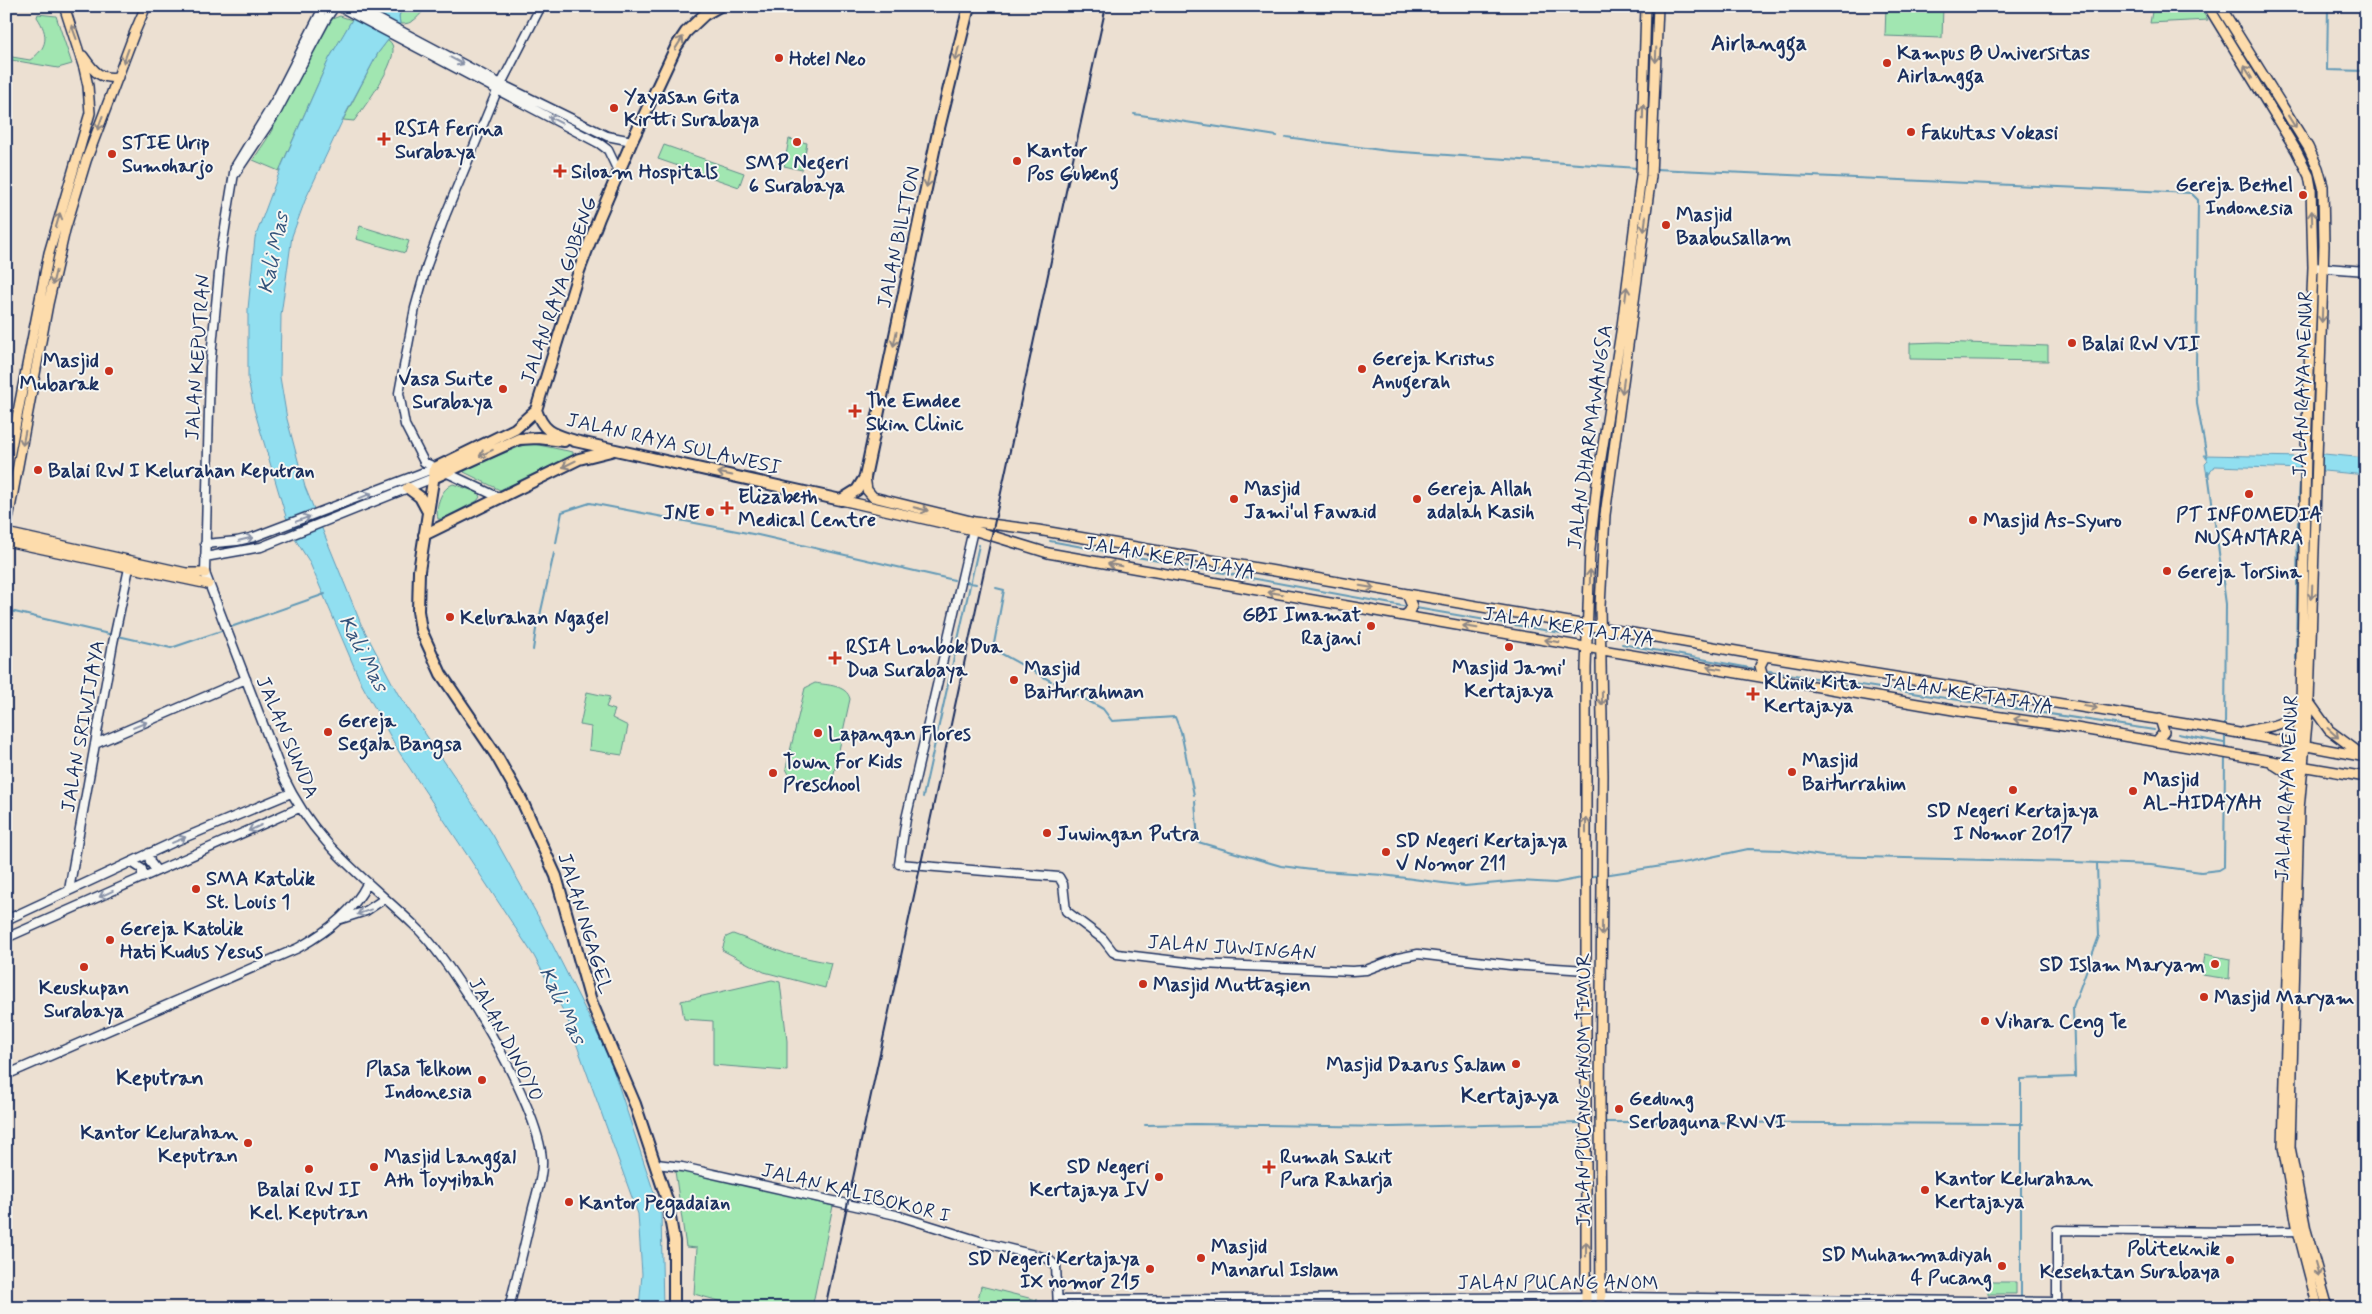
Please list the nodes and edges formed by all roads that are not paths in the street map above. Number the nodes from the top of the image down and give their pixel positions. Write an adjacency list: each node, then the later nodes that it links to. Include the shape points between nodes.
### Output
1 (141, 6): 15 (main road, via 132,29)
2 (146, 6): 15 (main road)
3 (324, 6): 24 (street, via 278,96 235,167)
4 (336, 6): 12 (street); 24 (street, via 276,113)
5 (541, 6): 19 (street)
6 (720, 6): 21 (highway, JALAN RAYA GUBENG, one-way to 6, via 676,47 704,15)
7 (969, 6): 37 (highway, JALAN BILITON, one-way to 37, via 938,132)
8 (1646, 6): 22 (main road, JALAN DHARMAWANGSA, one-way to 8)
9 (1658, 6): 22 (main road, JALAN DHARMAWANGSA, one-way to 22)
10 (2208, 6): 16 (main road, JALAN RAYA MENUR)
11 (2220, 6): 14 (main road, JALAN RAYA MENUR)
12 (353, 8): 19 (street)
13 (66, 10): 17 (main road, one-way to 13)
14 (2236, 31): 16 (main road); 25 (main road, JALAN RAYA MENUR, one-way to 25, via 2318,168 2323,186)
15 (134, 34): 18 (main road, one-way to 18)
16 (2226, 37): 26 (main road, JALAN RAYA MENUR, one-way to 16, via 2309,176)
17 (80, 52): 18 (main road, via 97,74 107,78); 33 (main road, one-way to 17, via 49,253 90,113)
18 (118, 77): 44 (main road, one-way to 44, via 86,161 66,230 48,304)
19 (499, 88): 20 (street); 32 (street, via 442,222 415,308 401,380 400,404 405,426)
20 (576, 126): 21 (street, via 614,139); 23 (street, via 608,150)
21 (632, 141): 23 (highway, JALAN RAYA GUBENG)
22 (1647, 162): 28 (main road, JALAN DHARMAWANGSA)
23 (618, 171): 29 (highway, JALAN RAYA GUBENG, via 578,271)
24 (235, 174): 47 (street, JALAN KEPUTRAN, via 221,253 212,348)
25 (2324, 266): 26 (street); 27 (street); 50 (main road, JALAN RAYA MENUR, one-way to 50, via 2316,473)
26 (2313, 267): 50 (main road, JALAN RAYA MENUR, via 2306,451)
27 (2366, 271)
28 (1627, 327): 56 (main road, JALAN DHARMAWANGSA, one-way to 28, via 1590,549 1597,483); 57 (main road, JALAN DHARMAWANGSA, one-way to 57, via 1605,515)
29 (536, 410): 30 (highway, JALAN RAYA SULAWESI, via 547,430); 34 (highway, via 514,429)
30 (576, 442): 31 (highway, JALAN RAYA SULAWESI); 35 (highway, one-way to 35, via 538,438 519,440)
31 (615, 450): 39 (highway, one-way to 39, via 579,459); 40 (highway, JALAN RAYA SULAWESI, one-way to 31)
32 (420, 456): 34 (street); 36 (street)
33 (6, 473)
34 (434, 473): 35 (highway); 36 (street); 38 (street); 41 (highway, JALAN NGAGEL)
35 (445, 473): 39 (street)
36 (418, 474): 47 (street, one-way to 36, via 245,540)
37 (865, 477): 40 (highway, via 854,493); 43 (main road, JALAN KERTAJAYA, one-way to 43, via 867,490 879,500 975,522)
38 (408, 488): 41 (highway, via 420,497); 49 (street, via 248,551)
39 (498, 497): 45 (highway)
40 (841, 500): 42 (main road, JALAN KERTAJAYA)
41 (427, 510): 45 (highway, JALAN NGAGEL)
42 (973, 530): 48 (main road, JALAN KERTAJAYA); 89 (street, JALAN JUWINGAN, via 906,819 899,864 1059,878 1063,884 1066,911 1118,954 1202,964 1352,971 1366,970 1418,954)
43 (1038, 530): 48 (main road, via 1031,538); 54 (main road, JALAN KERTAJAYA, one-way to 54)
44 (6, 531): 52 (main road, via 186,573)
45 (424, 535): 91 (highway, JALAN NGAGEL, via 418,611 424,641 441,674 496,755 532,820 565,902 591,1001 625,1079)
46 (6, 541): 51 (main road)
47 (205, 544): 49 (street, JALAN KEPUTRAN)
48 (1034, 549): 55 (main road, JALAN KERTAJAYA, one-way to 48)
49 (205, 557): 52 (street, JALAN SUNDA)
50 (2309, 558): 63 (main road, JALAN RAYA MENUR)
51 (129, 568): 53 (main road); 67 (street, JALAN SRIWIJAYA)
52 (205, 573): 53 (street, JALAN SUNDA)
53 (208, 584): 62 (street, JALAN SUNDA)
54 (1409, 597): 55 (main road, via 1412,606); 56 (main road, JALAN KERTAJAYA)
55 (1406, 614): 58 (main road, JALAN KERTAJAYA, one-way to 55)
56 (1588, 625): 57 (main road, JALAN KERTAJAYA); 58 (main road, JALAN DHARMAWANGSA)
57 (1601, 628): 59 (main road, JALAN DHARMAWANGSA); 60 (main road, JALAN KERTAJAYA)
58 (1587, 647): 59 (main road, JALAN KERTAJAYA); 81 (main road, JALAN DHARMAWANGSA, one-way to 58)
59 (1601, 649): 61 (main road, JALAN KERTAJAYA, one-way to 59); 79 (main road, JALAN DHARMAWANGSA, one-way to 79)
60 (1766, 656): 61 (main road, via 1760,666); 64 (main road, JALAN KERTAJAYA, one-way to 64)
61 (1762, 676): 66 (main road, JALAN KERTAJAYA, one-way to 61)
62 (246, 679): 67 (street, one-way to 62); 74 (street, JALAN SUNDA)
63 (2305, 703): 65 (main road, via 2279,724); 68 (main road, JALAN RAYA MENUR); 69 (main road, one-way to 69, via 2329,730)
64 (2160, 719): 65 (main road, JALAN KERTAJAYA); 66 (main road, via 2164,732)
65 (2238, 732): 68 (main road, JALAN KERTAJAYA)
66 (2156, 742): 70 (main road, JALAN KERTAJAYA)
67 (95, 744): 83 (street, JALAN SRIWIJAYA)
68 (2302, 746): 69 (main road, JALAN KERTAJAYA); 71 (main road, JALAN RAYA MENUR)
69 (2366, 757)
70 (2261, 759): 71 (main road, JALAN KERTAJAYA); 73 (main road, via 2284,770)
71 (2299, 766): 72 (main road, JALAN KERTAJAYA); 73 (main road, JALAN RAYA MENUR); 88 (main road, JALAN RAYA MENUR)
72 (2366, 777)
73 (2294, 787): 88 (main road, JALAN RAYA MENUR)
74 (291, 793): 75 (street, JALAN SUNDA); 76 (street, one-way to 74)
75 (299, 808): 78 (street, one-way to 78); 82 (street, JALAN SUNDA, via 321,838)
76 (150, 853): 77 (street); 78 (street, via 150,862)
77 (132, 862): 80 (street, via 142,869); 83 (street)
78 (157, 871): 80 (street)
79 (1602, 876): 94 (main road, JALAN PUCANG ANOM TIMUR, one-way to 94)
80 (142, 878): 87 (street, one-way to 87)
81 (1586, 878): 89 (main road, JALAN PUCANG ANOM TIMUR)
82 (368, 884): 84 (street, JALAN SUNDA); 86 (street)
83 (69, 890): 85 (street)
84 (384, 899): 86 (street, one-way to 86, via 366,911); 97 (street, JALAN DINOYO, via 427,937 453,972 506,1063 537,1136 542,1168)
85 (7, 919)
86 (341, 919): 90 (street, via 298,948)
87 (6, 938)
88 (2292, 939): 92 (main road, JALAN RAYA MENUR, via 2291,1152)
89 (1586, 970): 93 (main road, JALAN PUCANG ANOM TIMUR, one-way to 89)
90 (6, 1075)
91 (656, 1164): 95 (street, JALAN KALIBOKOR I, via 844,1202 1047,1258 1056,1266); 98 (highway, JALAN NGAGEL, via 674,1230)
92 (2302, 1231): 96 (street, via 2057,1230); 101 (main road, JALAN RAYA MENUR); 102 (main road, JALAN RAYA MENUR, one-way to 102)
93 (1586, 1298): 94 (street, JALAN PUCANG ANOM); 95 (street, JALAN PUCANG ANOM); 99 (main road, JALAN PUCANG ANOM TIMUR)
94 (1601, 1298): 96 (street, JALAN PUCANG ANOM, via 2027,1302); 100 (main road, JALAN PUCANG ANOM TIMUR)
95 (1058, 1304)
96 (2058, 1305)
97 (509, 1308)
98 (674, 1308)
99 (1586, 1308)
100 (1601, 1308)
101 (2318, 1308)
102 (2328, 1308)

